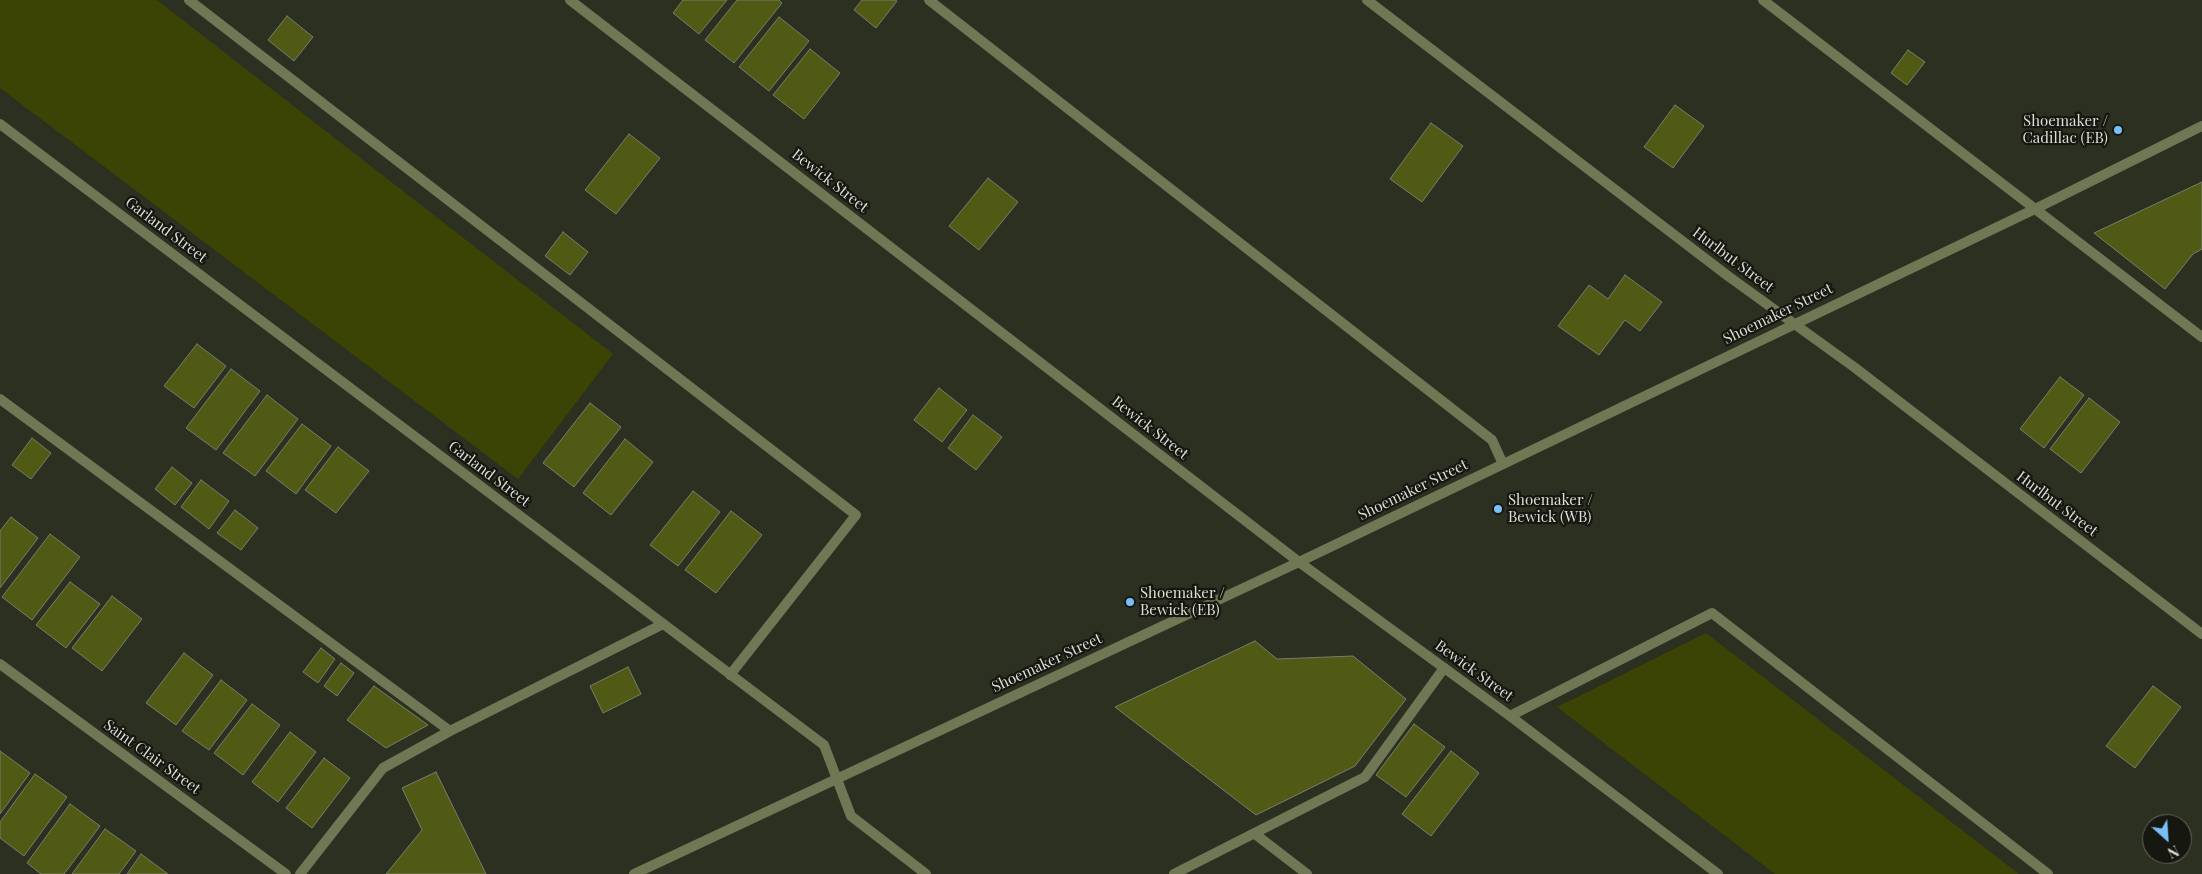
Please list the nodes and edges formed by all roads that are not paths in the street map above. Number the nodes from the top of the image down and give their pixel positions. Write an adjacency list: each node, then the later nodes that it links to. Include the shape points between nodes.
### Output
1 (189, 0): 18 (street, via 856,515)
2 (570, 0): 13 (street, Bewick Street)
3 (929, 0): 12 (street, via 1492,440)
4 (1367, 0): 9 (street, Hurlbut Street)
5 (1763, 0): 8 (street)
6 (0, 124): 14 (street, Garland Street)
7 (2202, 126): 8 (street, Shoemaker Street)
8 (2036, 208): 9 (street, Shoemaker Street); 10 (street)
9 (1794, 324): 12 (street, Shoemaker Street); 15 (street, Hurlbut Street)
10 (2202, 337)
11 (0, 399): 20 (street)
12 (1503, 464): 13 (street, Shoemaker Street)
13 (1299, 562): 17 (street, Bewick Street); 21 (street, Shoemaker Street)
14 (663, 624): 18 (street, Garland Street); 20 (street)
15 (2202, 634)
16 (0, 664): 23 (street, Saint Clair Street)
17 (1444, 668): 19 (street, Bewick Street); 22 (street, via 1365,777)
18 (730, 675): 21 (street, Garland Street, via 824,745)
19 (1510, 716): 29 (street, Bewick Street); 30 (street, via 1712,613)
20 (450, 731): 24 (street, via 383,768)
21 (836, 779): 25 (street, Shoemaker Street); 26 (street, Garland Street, via 851,816)
22 (1255, 834): 27 (street); 28 (street)
23 (286, 874)
24 (300, 874)
25 (634, 874)
26 (926, 874)
27 (1174, 874)
28 (1307, 874)
29 (1718, 874)
30 (2048, 874)

